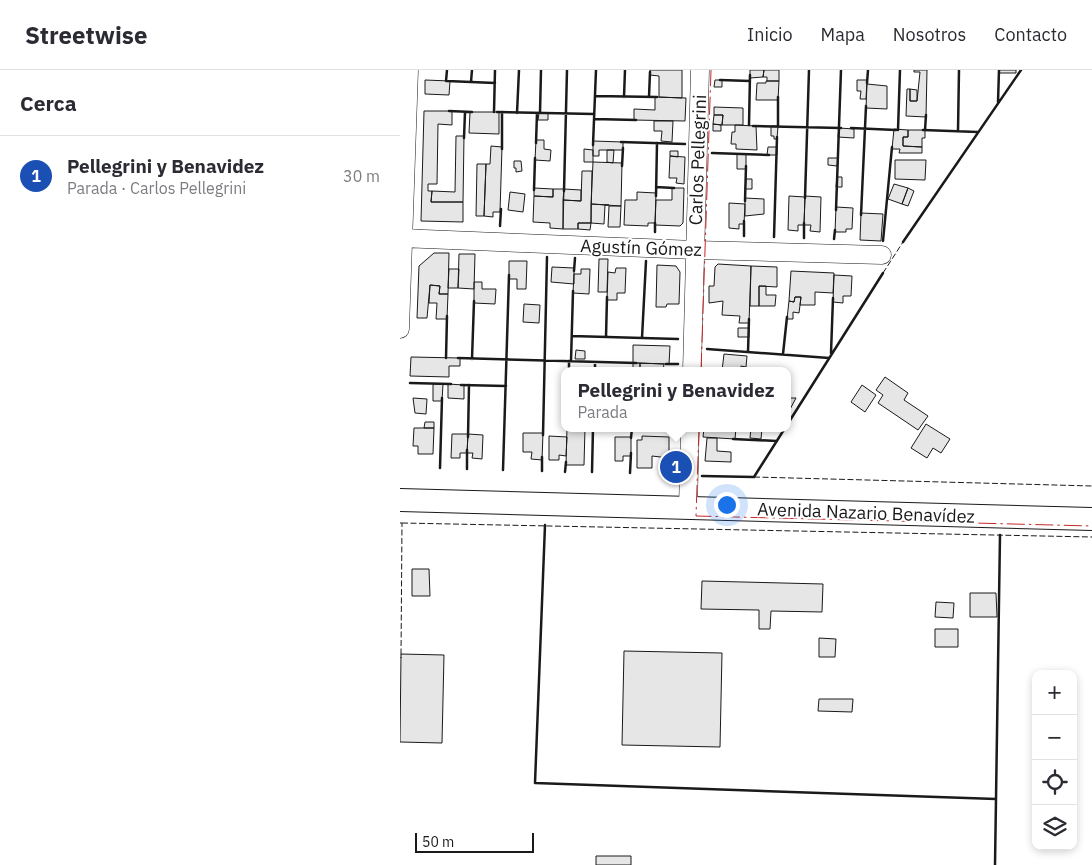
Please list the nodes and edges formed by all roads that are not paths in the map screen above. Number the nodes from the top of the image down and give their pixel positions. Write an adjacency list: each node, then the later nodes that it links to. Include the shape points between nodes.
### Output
1 (409, 70): 3 (street)
2 (700, 70): 4 (street, Carlos Pellegrini)
3 (402, 238): 4 (street, Agustín Gómez); 6 (street)
4 (695, 250): 5 (street, Agustín Gómez); 7 (street, Carlos Pellegrini)
5 (882, 255)
6 (400, 329)
7 (692, 367)
8 (690, 432): 10 (street)
9 (400, 500): 10 (main road, Avenida Nazario Benavídez)
10 (688, 508): 11 (main road, Avenida Nazario Benavídez)
11 (1092, 519)

